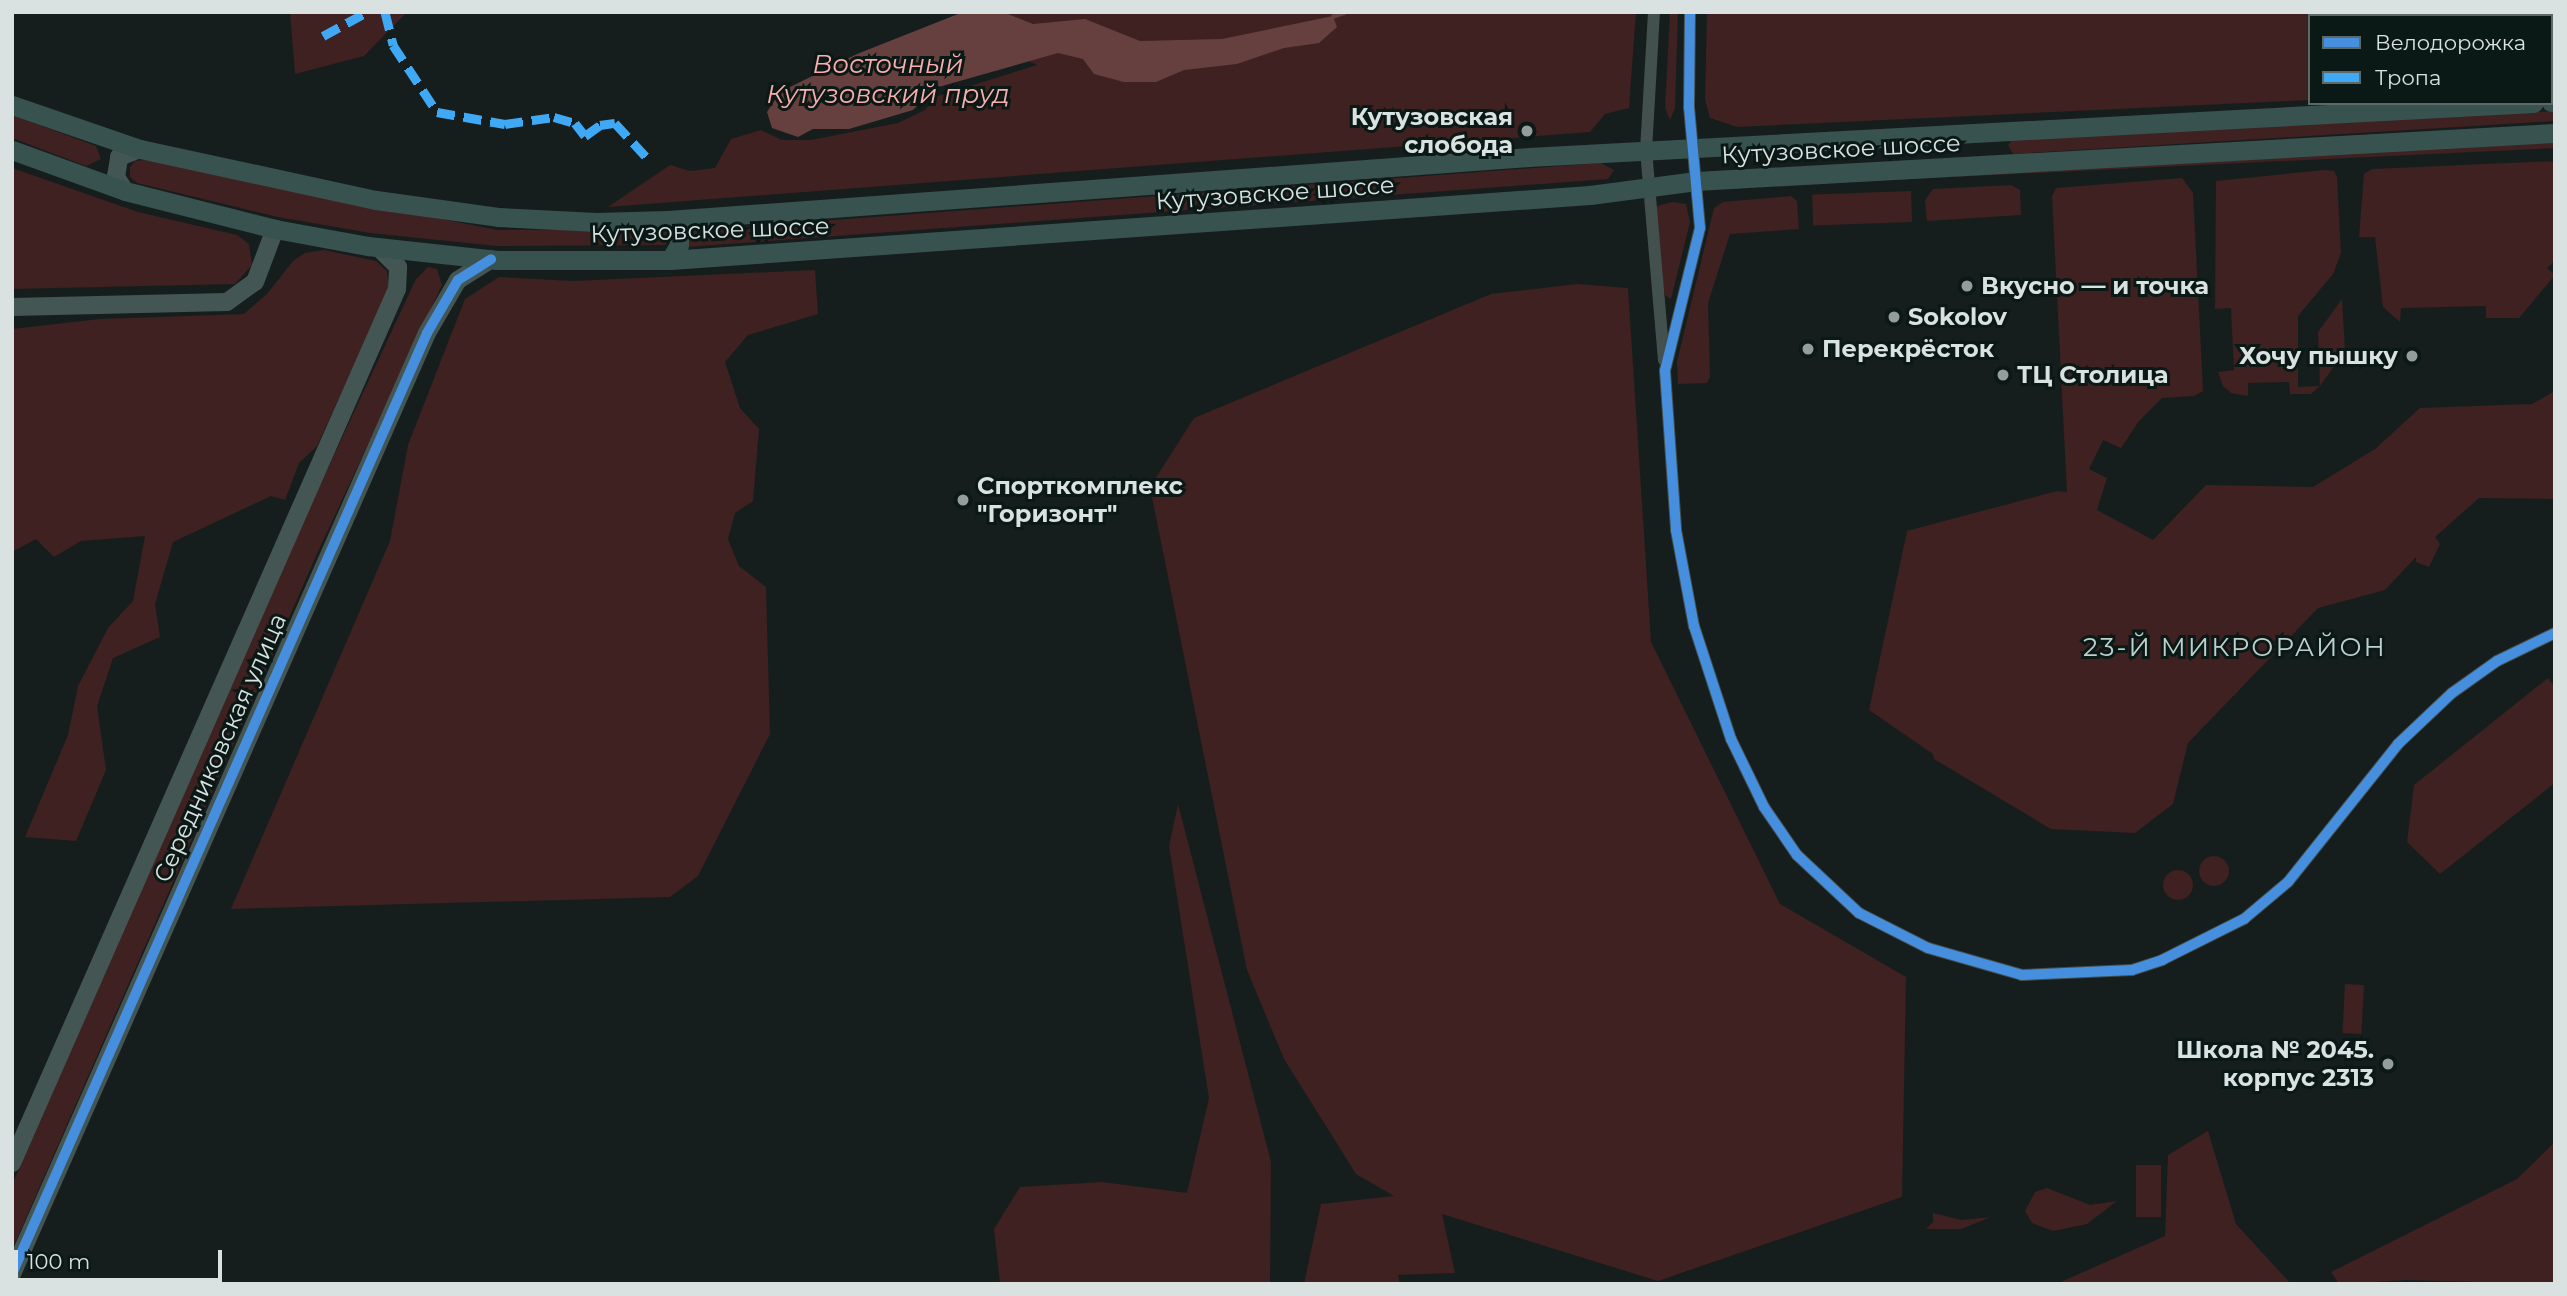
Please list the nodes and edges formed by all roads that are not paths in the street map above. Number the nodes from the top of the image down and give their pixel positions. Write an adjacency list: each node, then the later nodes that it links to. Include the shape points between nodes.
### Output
1 (1654, 12): 9 (street)
2 (1690, 12): 6 (street)
3 (12, 105): 8 (main road, Кутузовское шоссе)
4 (2496, 105): 6 (main road, Кутузовское шоссе)
5 (2555, 133): 10 (main road, Кутузовское шоссе)
6 (1692, 147): 9 (main road, Кутузовское шоссе); 10 (street)
7 (12, 149): 12 (main road, Кутузовское шоссе)
8 (140, 149): 12 (street, via 118,158 116,177); 13 (main road, Кутузовское шоссе, via 376,200 466,214 596,222)
9 (1646, 150): 11 (street); 13 (main road, Кутузовское шоссе)
10 (1696, 181): 11 (main road, Кутузовское шоссе); 19 (street, via 1700,228)
11 (1648, 187): 17 (main road, Кутузовское шоссе); 19 (street)
12 (125, 191): 14 (main road, Кутузовское шоссе)
13 (668, 220): 17 (main road, via 679,232 679,246)
14 (275, 229): 15 (main road, Кутузовское шоссе); 18 (street, via 255,282 227,302)
15 (379, 248): 16 (main road, Кутузовское шоссе); 21 (street, Середниковская улица, via 398,267 397,289)
16 (491, 259): 17 (main road, Кутузовское шоссе); 22 (street, Середниковская улица, via 458,279 427,333)
17 (670, 260)
18 (12, 307)
19 (1665, 371): 20 (street, via 1676,530 1694,626 1715,698 1764,807 1797,855 1843,901 1894,934 1979,965 2022,975 2132,970 2197,946 2232,926 2288,882 2398,744 2452,693 2497,660)
20 (2555, 633)
21 (12, 1163)
22 (12, 1274)

